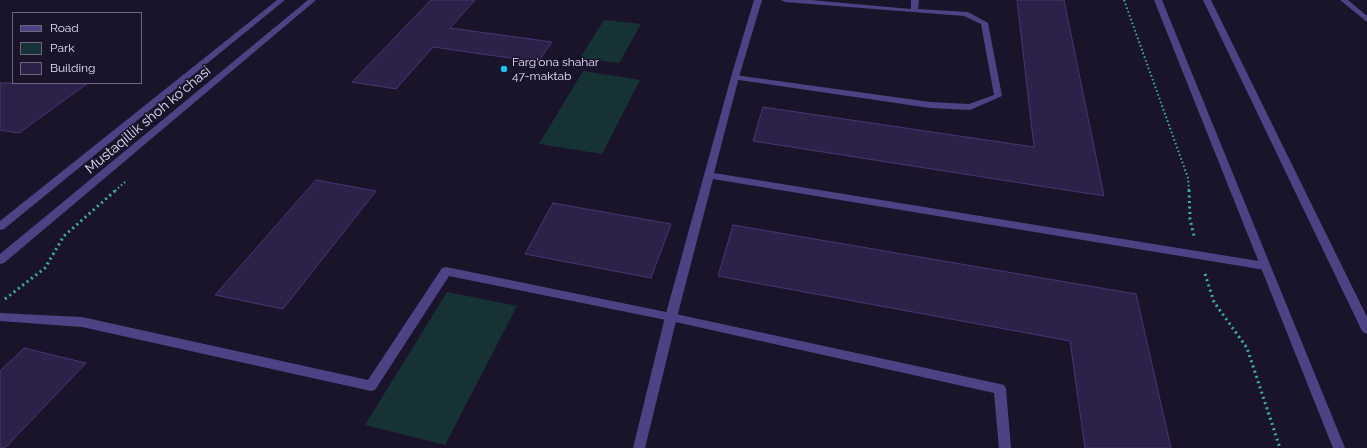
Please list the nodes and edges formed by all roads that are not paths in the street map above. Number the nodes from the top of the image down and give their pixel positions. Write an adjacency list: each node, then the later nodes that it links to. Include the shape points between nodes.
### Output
1 (281, 0): 13 (street, Mustaqillik shoh ko'chasi)
2 (312, 0): 14 (street, Mustaqillik shoh ko'chasi)
3 (758, 0): 11 (street)
4 (786, 0): 9 (street)
5 (915, 0): 9 (street)
6 (1158, 0): 15 (street)
7 (1207, 0): 18 (street)
8 (1344, 0): 10 (street)
9 (914, 11): 11 (street, via 965,14 984,23 998,96 970,107 930,105)
10 (1367, 20)
11 (735, 77): 12 (street)
12 (709, 175): 15 (street); 17 (street)
13 (0, 226)
14 (0, 260)
15 (1265, 266): 21 (street)
16 (0, 317): 17 (street, via 82,322 371,386 446,271)
17 (672, 317): 19 (street); 20 (street, via 1000,389)
18 (1367, 329)
19 (640, 448)
20 (1005, 448)
21 (1339, 448)

